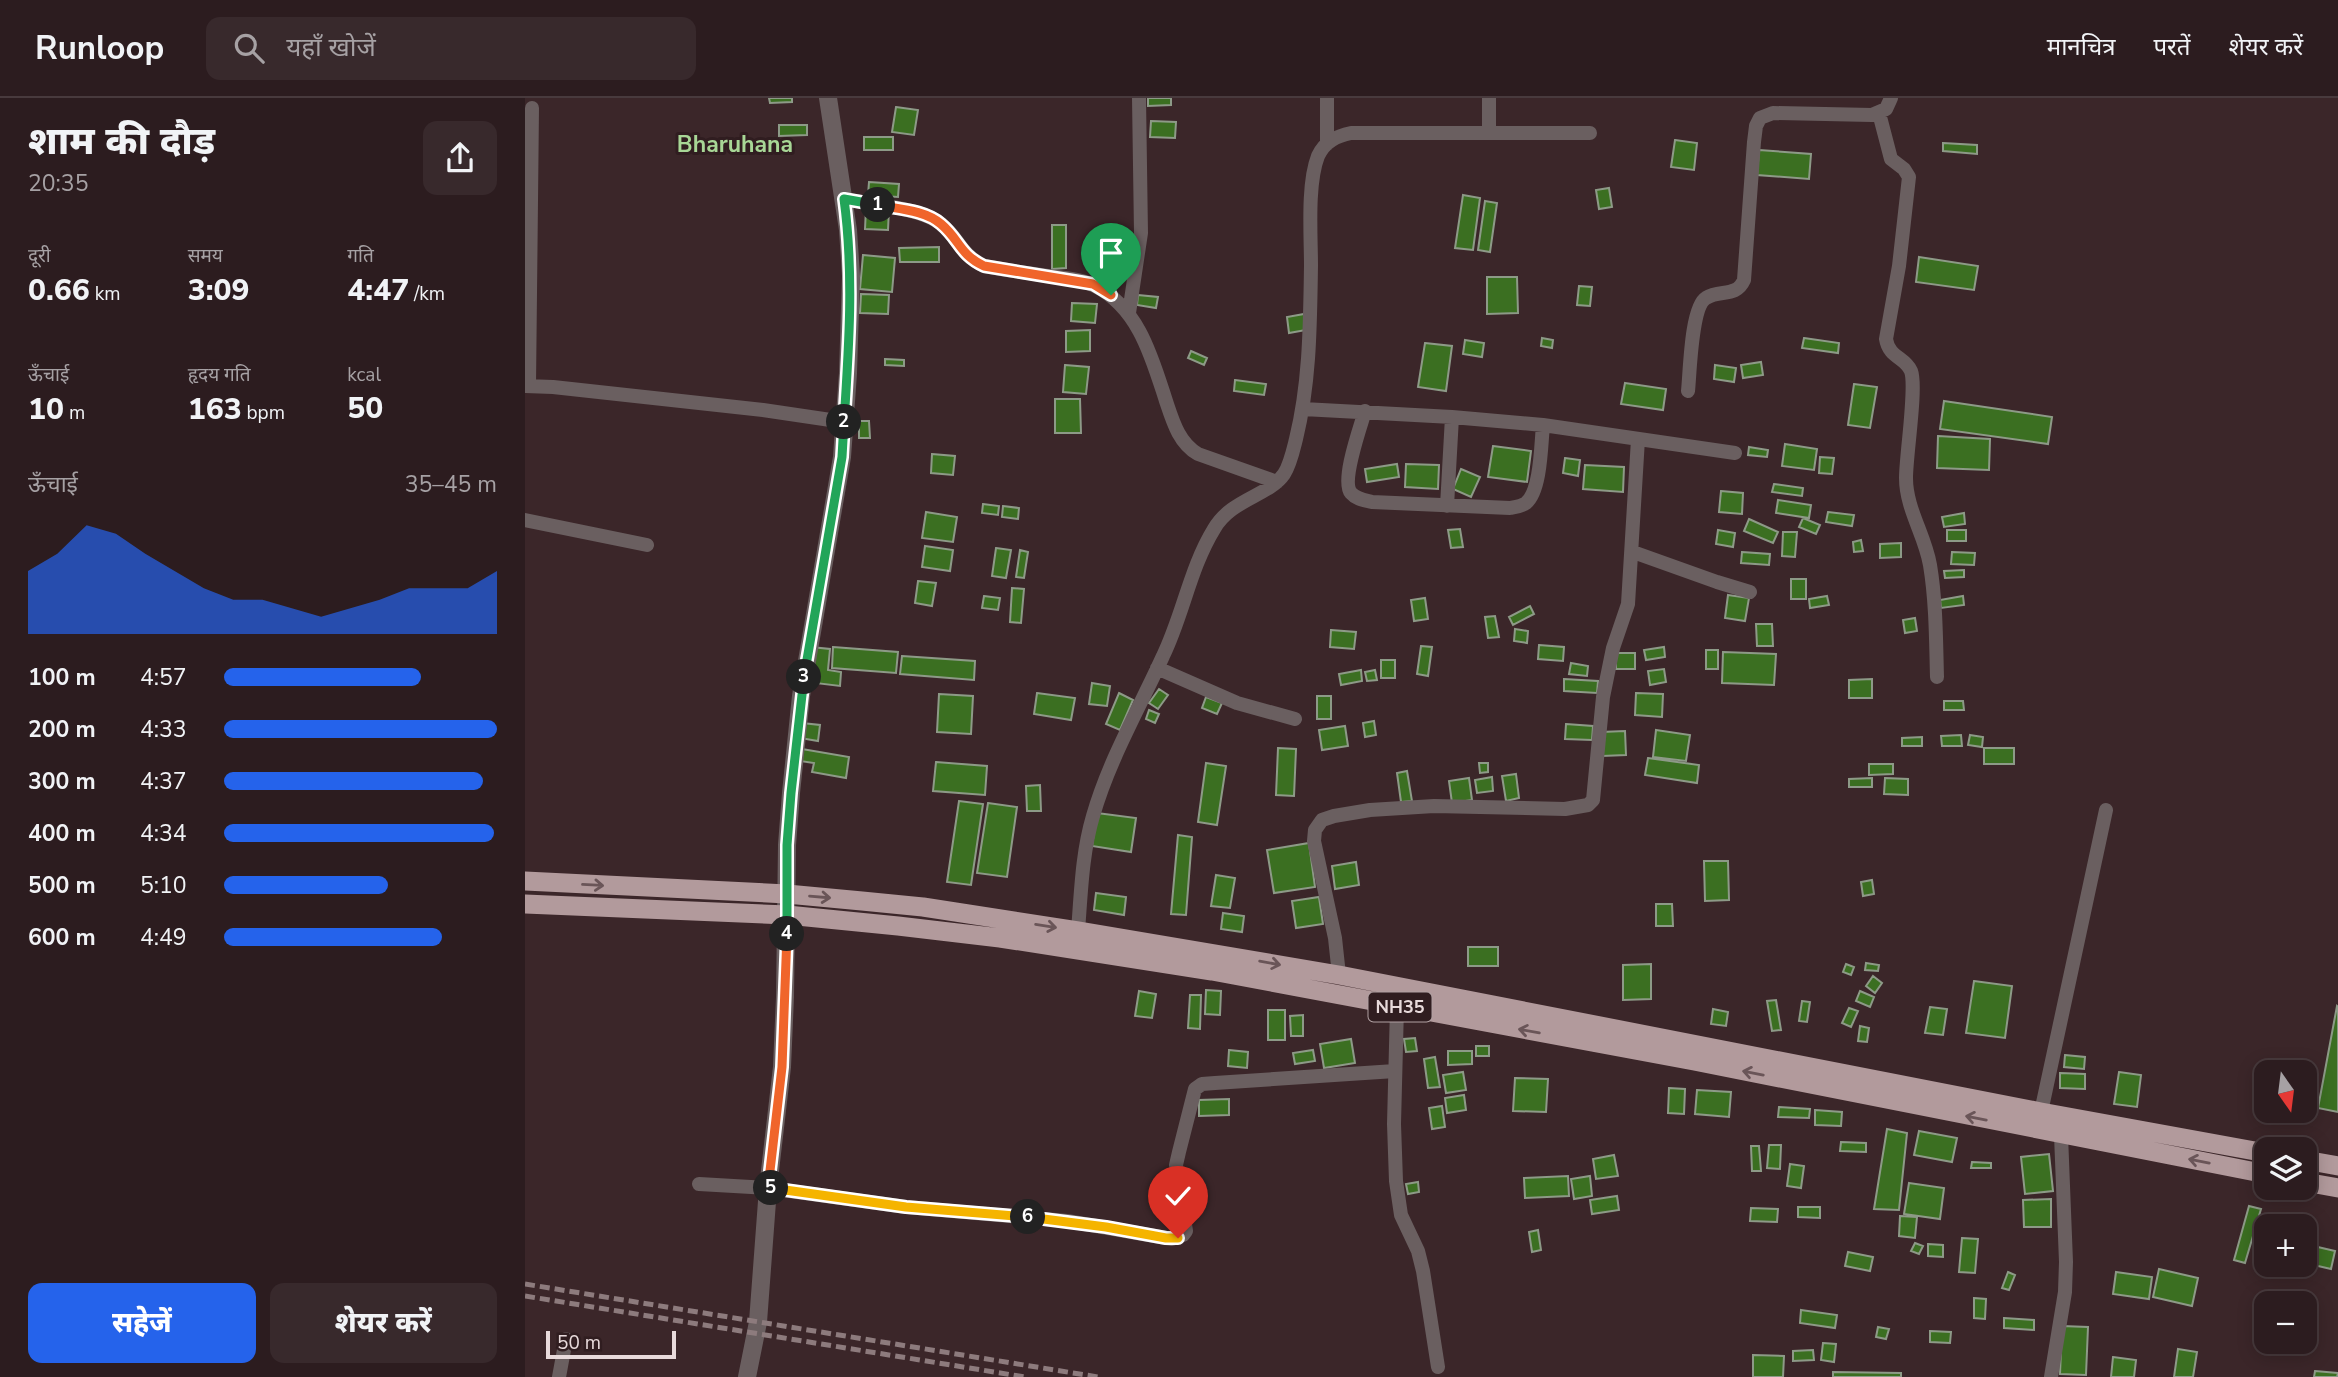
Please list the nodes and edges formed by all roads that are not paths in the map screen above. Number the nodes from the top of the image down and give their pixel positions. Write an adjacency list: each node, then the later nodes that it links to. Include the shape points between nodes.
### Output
1 (828, 98): 11 (street)
2 (1139, 98): 12 (street, via 1142,233)
3 (1327, 98): 10 (street)
4 (1489, 98): 8 (street)
5 (1891, 98): 7 (street)
6 (532, 108): 13 (street)
7 (1879, 113): 14 (street, via 1773,113 1760,118 1754,142 1744,280 1735,292 1702,302); 29 (street, via 1891,159 1909,177 1886,339 1892,354 1911,371 1906,480 1909,504 1930,564)
8 (1489, 132): 9 (street); 10 (street, via 1351,133 1336,136)
9 (1590, 134)
10 (1327, 144): 15 (street, via 1314,172 1309,357)
11 (844, 199): 12 (street, via 919,213 939,222 970,259 984,266 1093,284); 18 (street, via 851,318)
12 (1129, 313): 22 (street, via 1150,352 1171,417 1187,448)
13 (527, 386): 18 (street)
14 (1688, 391)
15 (1303, 409): 16 (street); 22 (street, via 1290,460)
16 (1364, 411): 17 (street); 23 (street, via 1349,468 1349,491 1372,502)
17 (1452, 417): 19 (street); 23 (street)
18 (844, 422): 33 (street, via 801,696)
19 (1543, 425): 20 (street); 23 (street, via 1537,481 1524,505)
20 (1638, 439): 21 (street); 26 (street)
21 (1735, 453)
22 (1277, 482): 28 (street, via 1238,504 1215,526)
23 (1447, 506)
24 (525, 520): 25 (street)
25 (647, 545)
26 (1633, 552): 27 (street); 37 (street, via 1628,604 1603,697 1593,800 1580,808 1434,806 1370,810 1322,820 1314,841)
27 (1750, 592)
28 (1157, 668): 30 (street, via 1237,703); 36 (street, via 1093,815)
29 (1937, 677)
30 (1295, 719)
31 (2105, 810): 40 (street)
32 (525, 881): 33 (highway, NH35, one-way to 33)
33 (787, 894): 35 (street); 36 (highway, NH35, one-way to 36, via 923,907)
34 (525, 904): 35 (highway, NH35)
35 (787, 915): 38 (highway, NH35, via 1000,938 1212,971); 48 (street, via 782,1067)
36 (1077, 931): 37 (highway, NH35, one-way to 37)
37 (1339, 975): 40 (highway, NH35)
38 (1397, 1007): 39 (street); 41 (highway, NH35, one-way to 38)
39 (1395, 1071): 48 (street, via 1202,1084 1195,1089 1176,1166 1185,1231 1173,1239 1067,1221 906,1207); 51 (street, via 1396,1181 1401,1215 1423,1271)
40 (2041, 1112): 42 (highway, NH35)
41 (2061, 1135): 45 (highway, NH35, one-way to 41); 54 (street, via 2066,1292)
42 (2254, 1151)
43 (2317, 1162): 44 (highway)
44 (2338, 1166)
45 (2254, 1172)
46 (699, 1184): 48 (street)
47 (2317, 1184): 49 (highway)
48 (768, 1188): 53 (street, via 758,1322)
49 (2338, 1188)
50 (566, 1339): 52 (street)
51 (1438, 1367)
52 (559, 1377)
53 (747, 1377)
54 (2051, 1377)

